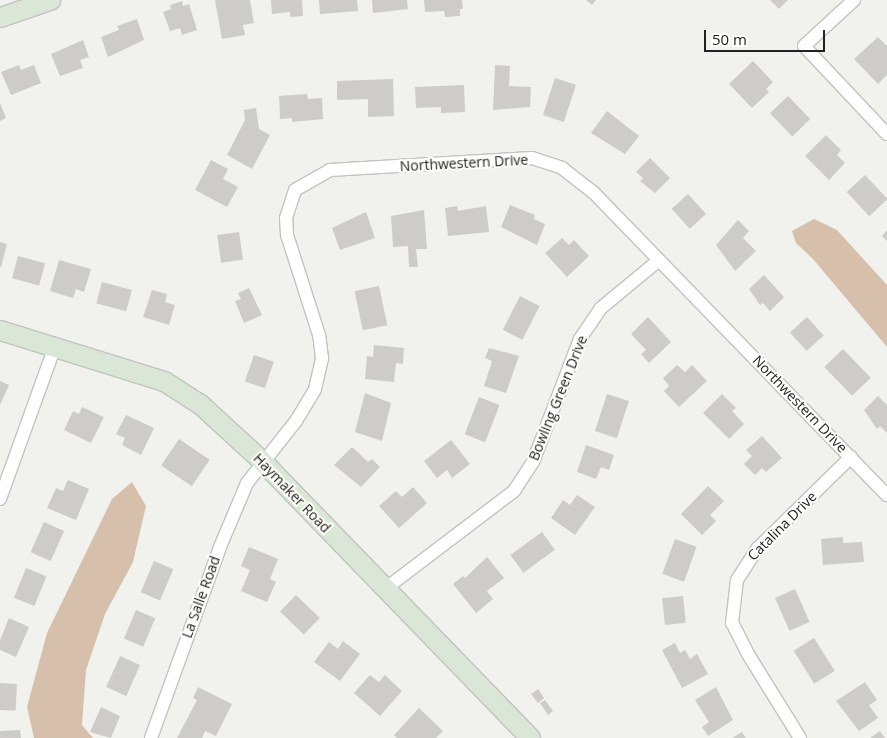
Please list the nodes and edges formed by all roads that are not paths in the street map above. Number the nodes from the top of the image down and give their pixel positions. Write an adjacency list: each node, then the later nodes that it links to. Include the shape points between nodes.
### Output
1 (50, 0): 3 (main road)
2 (854, 0): 4 (street, via 804,46)
3 (0, 17)
4 (887, 134)
5 (659, 260): 8 (street, Northwestern Drive); 9 (street, Northwestern Drive, via 579,180 562,168 532,158 330,170 295,190 286,218 287,235 319,335 322,358 315,390 296,421); 12 (street, Bowling Green Drive, via 601,308 580,339 533,462 514,491)
6 (0, 330): 7 (main road, Haymaker Road)
7 (55, 346): 9 (main road, Haymaker Road, via 164,381 200,404); 11 (street)
8 (851, 457): 10 (street, Northwestern Drive); 15 (street, Catalina Drive, via 758,548 736,580 732,623)
9 (262, 461): 12 (main road, Haymaker Road); 13 (street, La Salle Road, via 247,483 220,547)
10 (887, 494)
11 (0, 499)
12 (385, 589): 14 (main road, Haymaker Road)
13 (151, 738)
14 (530, 738)
15 (800, 738)

